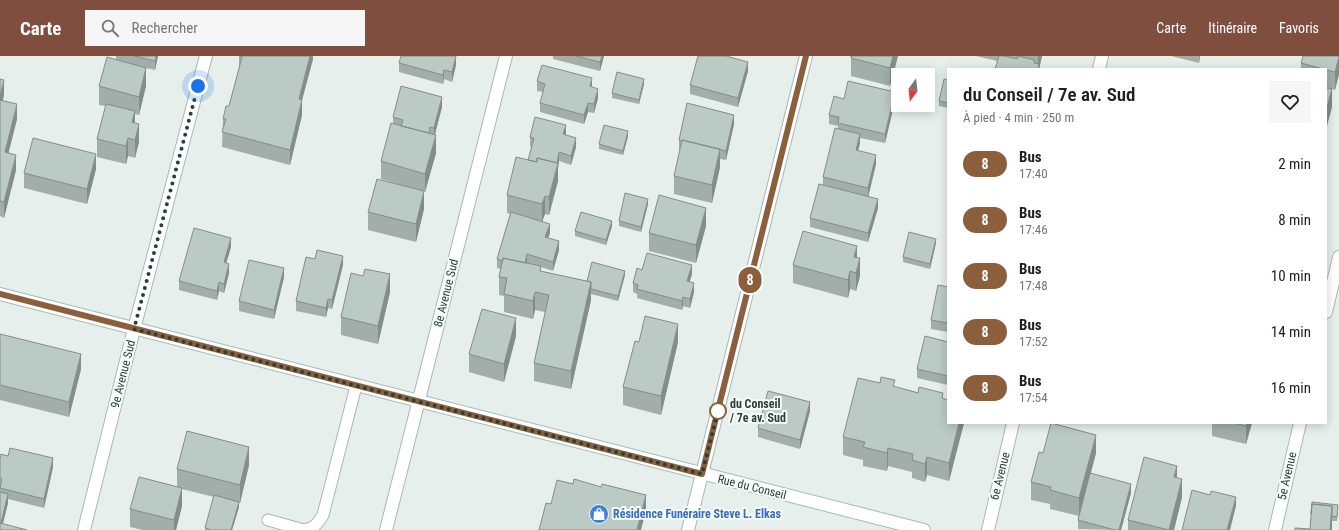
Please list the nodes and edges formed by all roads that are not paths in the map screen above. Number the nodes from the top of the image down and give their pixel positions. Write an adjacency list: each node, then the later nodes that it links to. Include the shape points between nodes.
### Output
1 (206, 56): 9 (street, 9e Avenue Sud)
2 (506, 56): 11 (street, 8e Avenue Sud)
3 (806, 56): 14 (street)
4 (1102, 56): 5 (street)
5 (1099, 68)
6 (1339, 257): 8 (street)
7 (0, 294): 9 (street, Rue du Conseil)
8 (1327, 308)
9 (134, 329): 10 (street, Rue du Conseil); 16 (street, 9e Avenue Sud)
10 (356, 386): 11 (street, Rue du Conseil); 15 (lane, via 323,515 318,523 304,530)
11 (419, 402): 14 (street, Rue du Conseil); 17 (street, 8e Avenue Sud)
12 (1013, 424): 20 (street, 6e Avenue)
13 (1300, 424): 21 (street, 5e Avenue)
14 (702, 474): 18 (street); 19 (street, Rue du Conseil)
15 (268, 520)
16 (84, 530)
17 (386, 530)
18 (688, 530)
19 (924, 530)
20 (988, 530)
21 (1275, 530)

